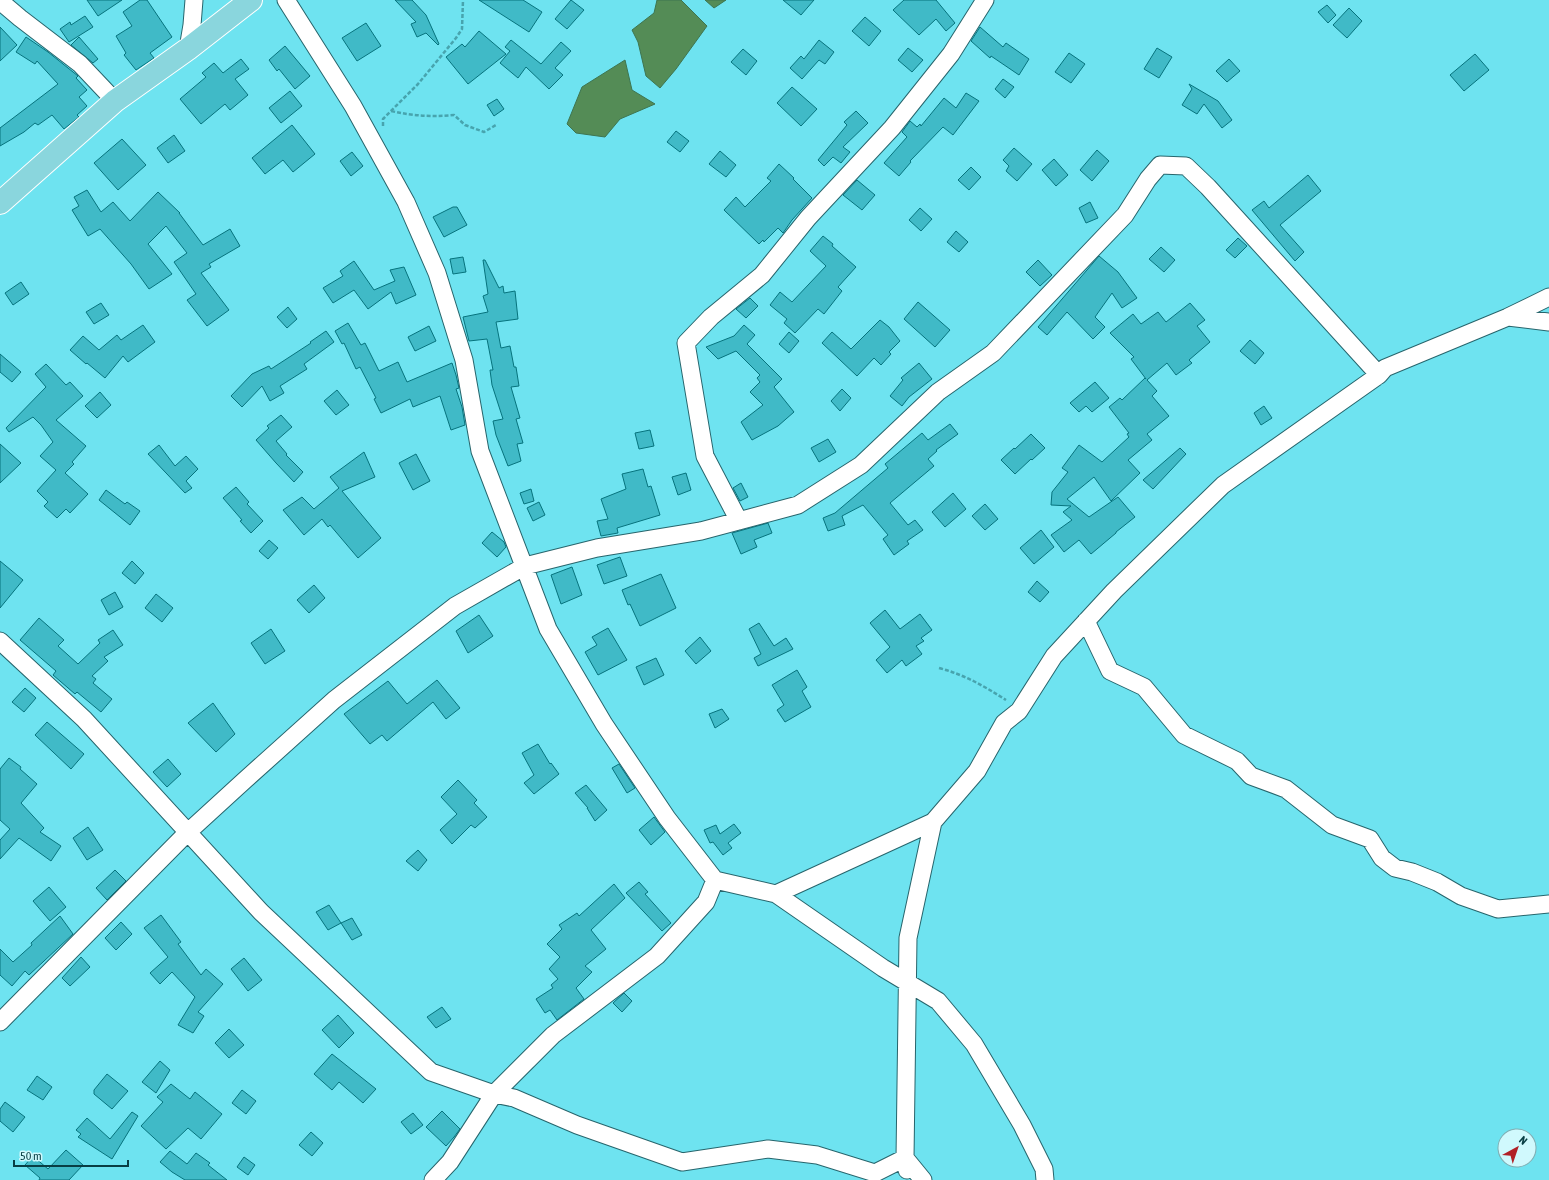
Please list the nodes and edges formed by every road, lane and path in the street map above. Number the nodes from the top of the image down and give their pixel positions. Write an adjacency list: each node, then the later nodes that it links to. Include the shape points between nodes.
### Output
1 (194, 0): 7 (street)
2 (251, 0): 7 (main road)
3 (286, 0): 18 (street, via 356,113 406,202 434,266 464,360 480,451)
4 (463, 0): 9 (path, via 462,29 418,84)
5 (985, 0): 17 (street, via 950,54 892,128 808,218 762,275 711,317 686,343 705,456)
6 (0, 1): 8 (street, via 80,64)
7 (188, 49): 8 (main road)
8 (115, 101): 12 (main road)
9 (391, 111): 10 (path, via 424,117 454,115 465,125 484,132); 11 (path, via 383,119)
10 (496, 125)
11 (383, 133)
12 (0, 202)
13 (1549, 297): 14 (street)
14 (1508, 317): 15 (street); 16 (street, via 1385,368)
15 (1549, 322)
16 (1379, 375): 17 (street, via 1208,187 1186,166 1160,165 1125,215 993,353 938,392 861,465 798,505); 19 (street, via 1224,485)
17 (739, 521): 18 (street, via 701,532 597,548)
18 (525, 566): 24 (street, via 455,606 340,696); 25 (street, via 548,629 604,724 667,818)
19 (1086, 621): 22 (street, via 1054,656); 27 (street, via 1110,671 1144,687 1184,735 1237,761 1252,776 1286,789 1332,825 1370,839 1382,858 1395,868 1412,872 1437,882 1461,896 1498,909)
20 (0, 642): 24 (street, via 84,719)
21 (939, 668): 22 (path, via 977,682)
22 (1019, 711): 23 (street, via 1004,722 977,771)
23 (933, 822): 26 (street); 28 (street, via 908,938)
24 (187, 833): 29 (street); 30 (street, via 261,912 431,1072)
25 (715, 880): 26 (street); 30 (street, via 706,902 657,956 553,1036)
26 (776, 894): 28 (street)
27 (1549, 904)
28 (908, 983): 31 (street); 35 (street, via 938,1000 974,1044 1022,1125 1044,1170)
29 (0, 1022)
30 (494, 1094): 31 (street, via 514,1098 577,1125 682,1162 768,1149 817,1155 875,1173); 32 (street, via 450,1162)
31 (905, 1158): 33 (street); 34 (street)
32 (433, 1180)
33 (909, 1180)
34 (923, 1180)
35 (1045, 1180)

